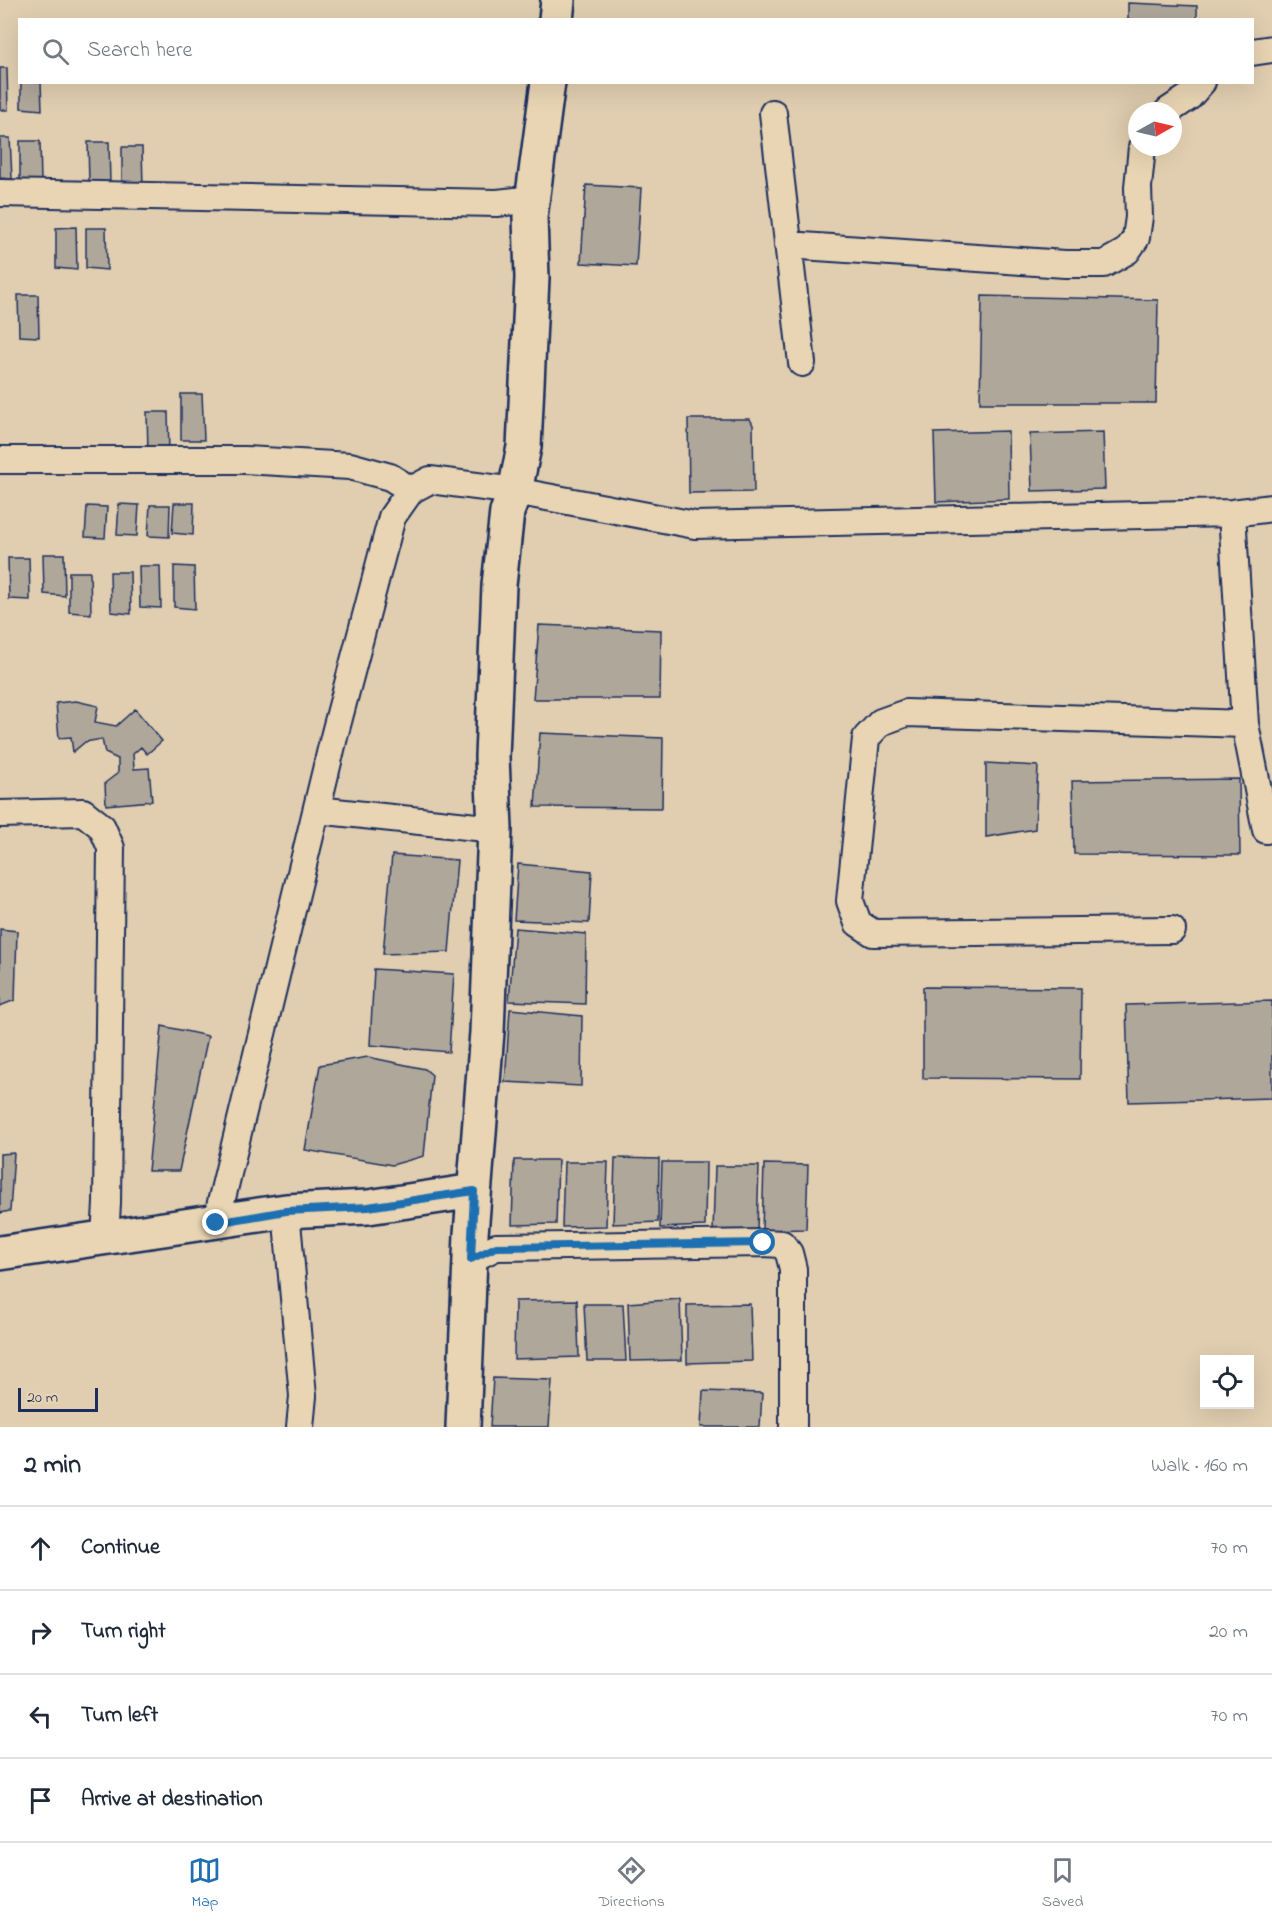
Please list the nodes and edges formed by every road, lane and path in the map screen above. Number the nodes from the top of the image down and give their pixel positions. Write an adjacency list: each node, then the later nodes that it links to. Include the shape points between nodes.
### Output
1 (558, 0): 2 (street)
2 (556, 18)
3 (1272, 49): 4 (street)
4 (1254, 52)
5 (548, 84): 11 (street)
6 (1200, 84): 7 (street)
7 (1182, 102)
8 (773, 113): 12 (street)
9 (1141, 156): 12 (street, via 1136,238 1127,252 1104,264)
10 (0, 193): 11 (street, via 497,203)
11 (533, 199): 16 (street, via 524,447)
12 (788, 245): 13 (street)
13 (802, 363)
14 (0, 460): 15 (street, via 245,460 350,466 390,477)
15 (411, 490): 16 (street, via 430,480); 20 (street, via 392,517)
16 (515, 490): 18 (street, via 695,525); 22 (street, via 507,512 499,585 492,757)
17 (1272, 508): 18 (street)
18 (1232, 513): 19 (street)
19 (1245, 724): 23 (street); 24 (street, via 906,713 881,722 866,738 850,901 858,923 865,928 873,933)
20 (317, 810): 22 (street); 27 (street)
21 (0, 814): 28 (street, via 83,812 102,827 111,848)
22 (495, 829): 25 (street, via 487,1032)
23 (1266, 830)
24 (1172, 930)
25 (474, 1191): 26 (street, via 368,1207); 30 (street)
26 (286, 1211): 27 (street); 32 (street, via 303,1396)
27 (216, 1223): 28 (street)
28 (105, 1239): 29 (street)
29 (0, 1253)
30 (471, 1259): 33 (street); 35 (street, via 496,1247 782,1244 793,1269)
31 (474, 1389): 34 (street)
32 (300, 1427)
33 (463, 1427)
34 (474, 1427)
35 (793, 1427)

